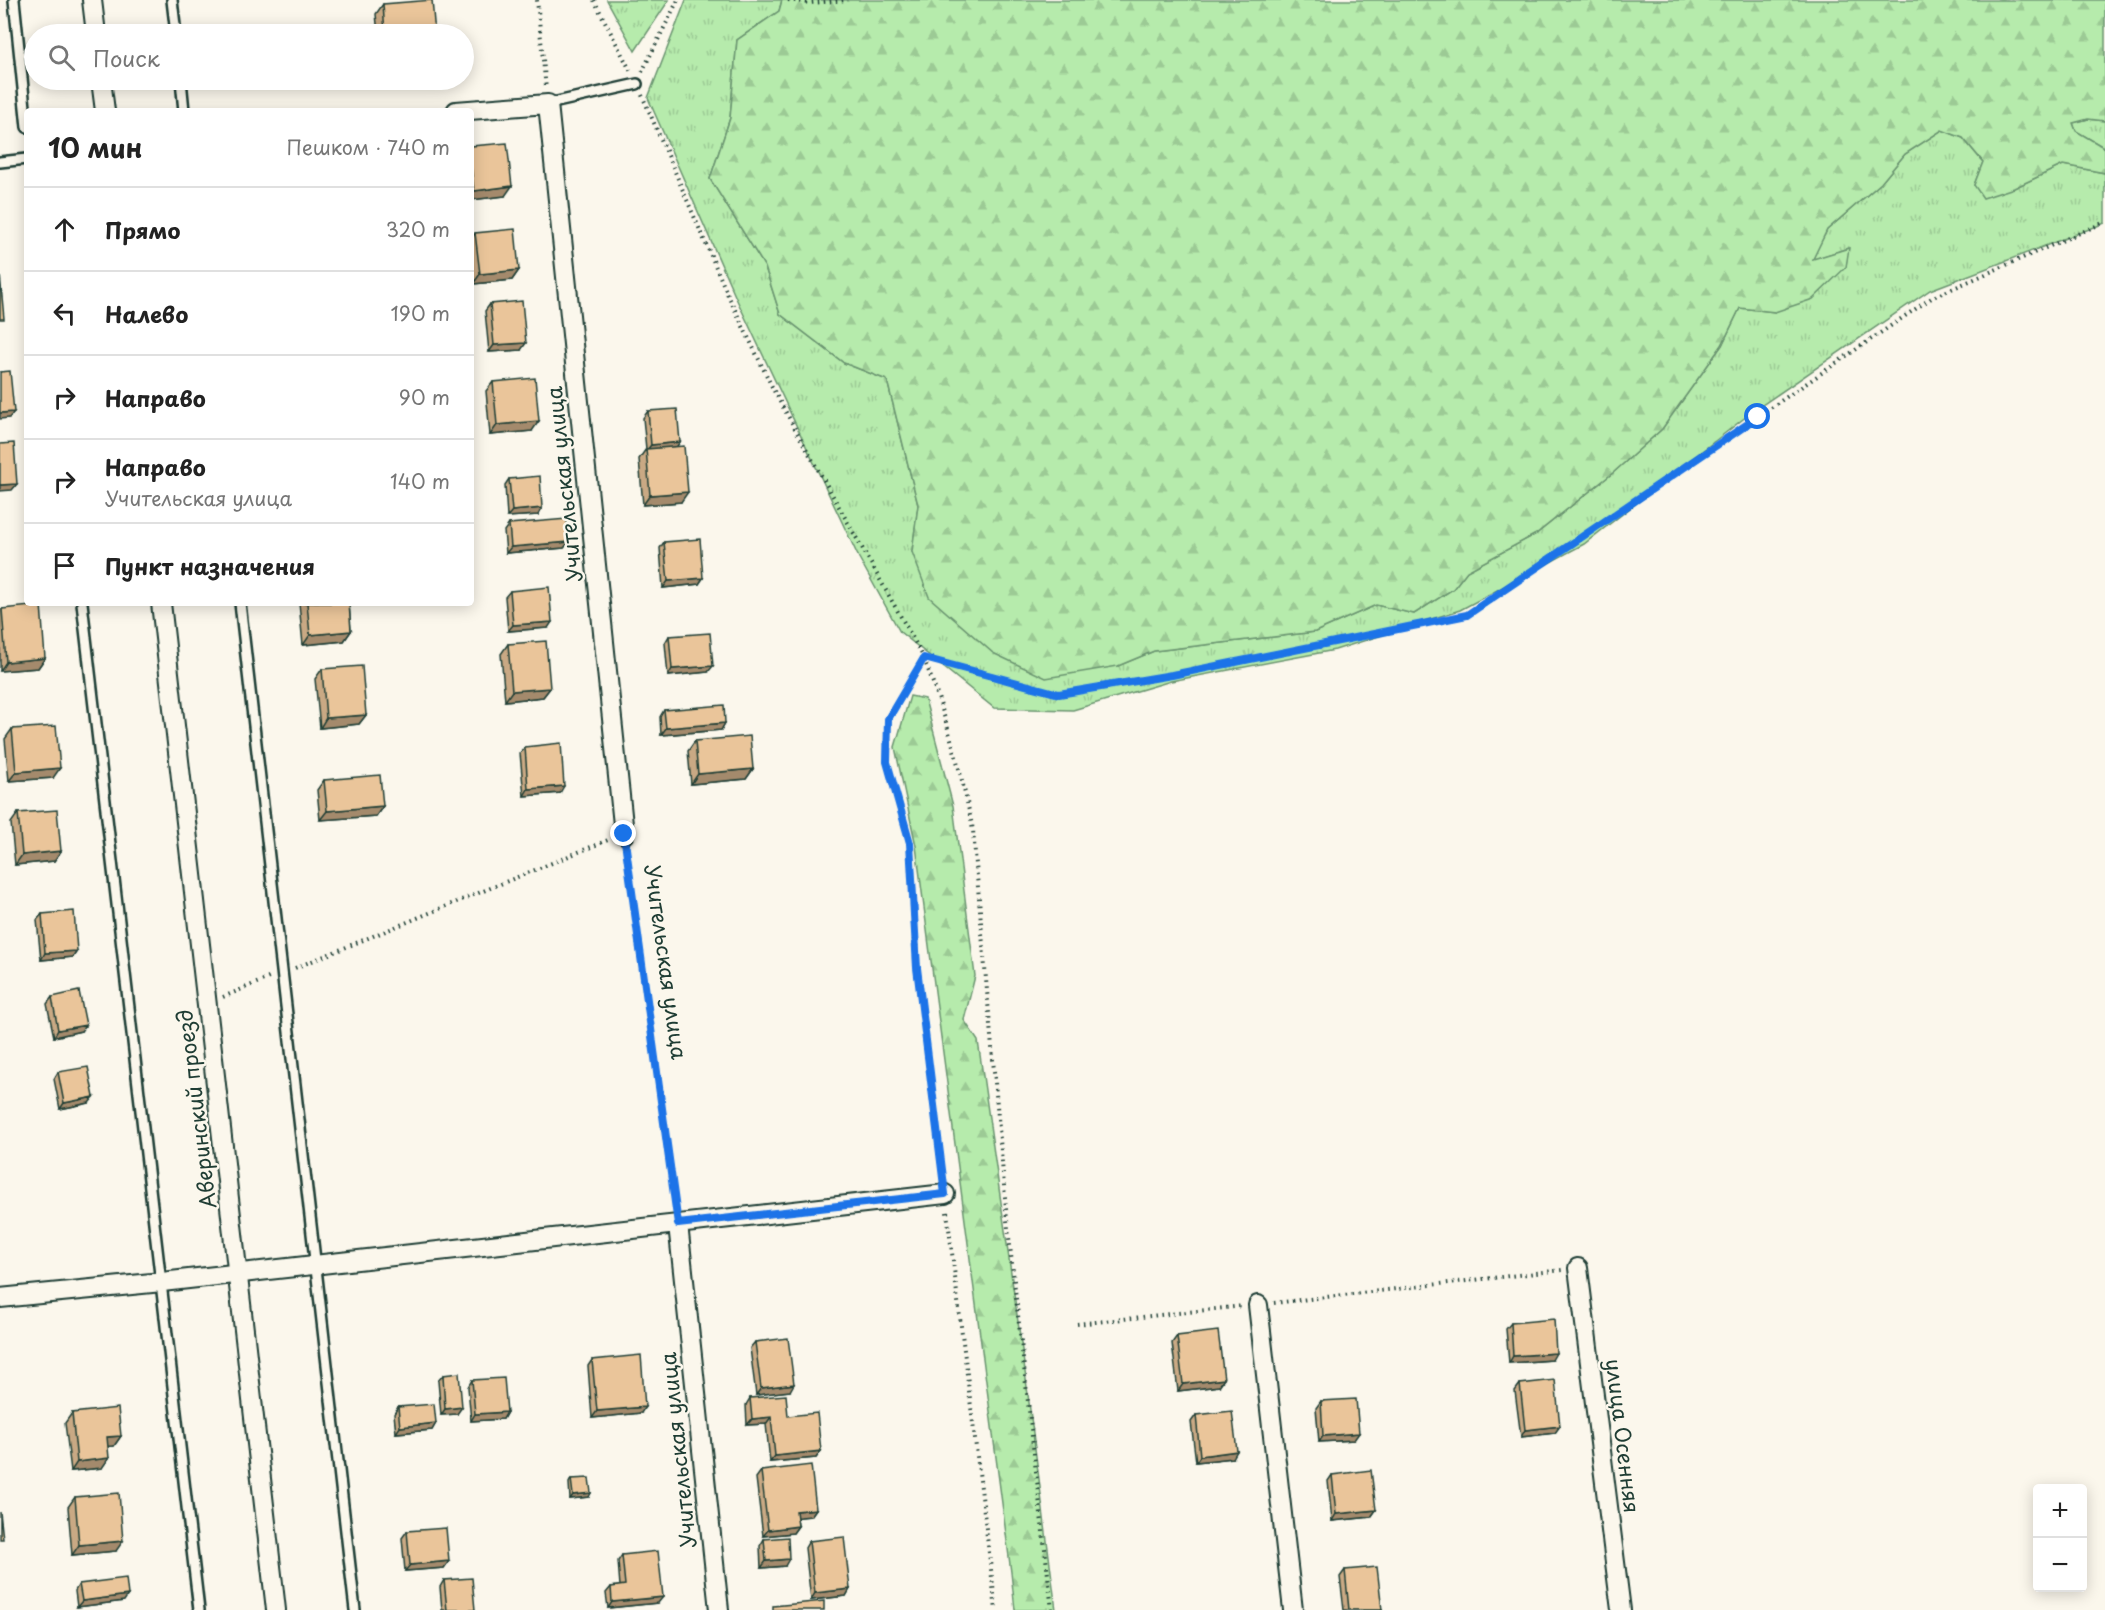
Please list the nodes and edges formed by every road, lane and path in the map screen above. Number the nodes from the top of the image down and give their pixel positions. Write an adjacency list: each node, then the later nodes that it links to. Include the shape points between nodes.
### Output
1 (14, 0): 15 (lane)
2 (92, 0): 9 (street)
3 (172, 0): 10 (lane)
4 (537, 0): 14 (path)
5 (594, 0): 11 (path)
6 (678, 0): 11 (path)
7 (788, 0): 8 (path)
8 (848, 0)
9 (95, 24)
10 (175, 24)
11 (637, 84): 14 (lane); 25 (path, via 774,393)
12 (102, 90): 16 (street)
13 (182, 90): 17 (lane)
14 (548, 104): 18 (street); 26 (street, Учительская улица)
15 (25, 108)
16 (105, 108)
17 (184, 108)
18 (474, 110)
19 (24, 159): 20 (lane)
20 (0, 162)
21 (2105, 222): 25 (path, via 1933,297 1467,615 1059,694)
22 (82, 606): 34 (lane)
23 (161, 606): 28 (street, Аверинский проезд)
24 (240, 606): 27 (lane)
25 (924, 658): 29 (path, via 888,719 887,762 910,843 917,968); 43 (path, via 942,704 973,830 1007,1220)
26 (624, 834): 27 (path); 30 (path, Учительская улица)
27 (282, 973): 28 (path); 31 (lane)
28 (207, 1003): 33 (street, Аверинский проезд)
29 (945, 1194): 30 (street); 42 (path)
30 (678, 1224): 31 (street); 41 (street, Учительская улица)
31 (315, 1264): 33 (street); 40 (lane)
32 (1578, 1268): 36 (path); 45 (street, улица Осенняя)
33 (239, 1273): 34 (street); 39 (street, Аверинский проезд)
34 (162, 1282): 35 (street); 38 (lane)
35 (0, 1298)
36 (1258, 1305): 37 (path); 44 (street)
37 (1077, 1324)
38 (200, 1610)
39 (276, 1610)
40 (355, 1610)
41 (718, 1610)
42 (996, 1610)
43 (1052, 1610)
44 (1293, 1610)
45 (1621, 1610)

